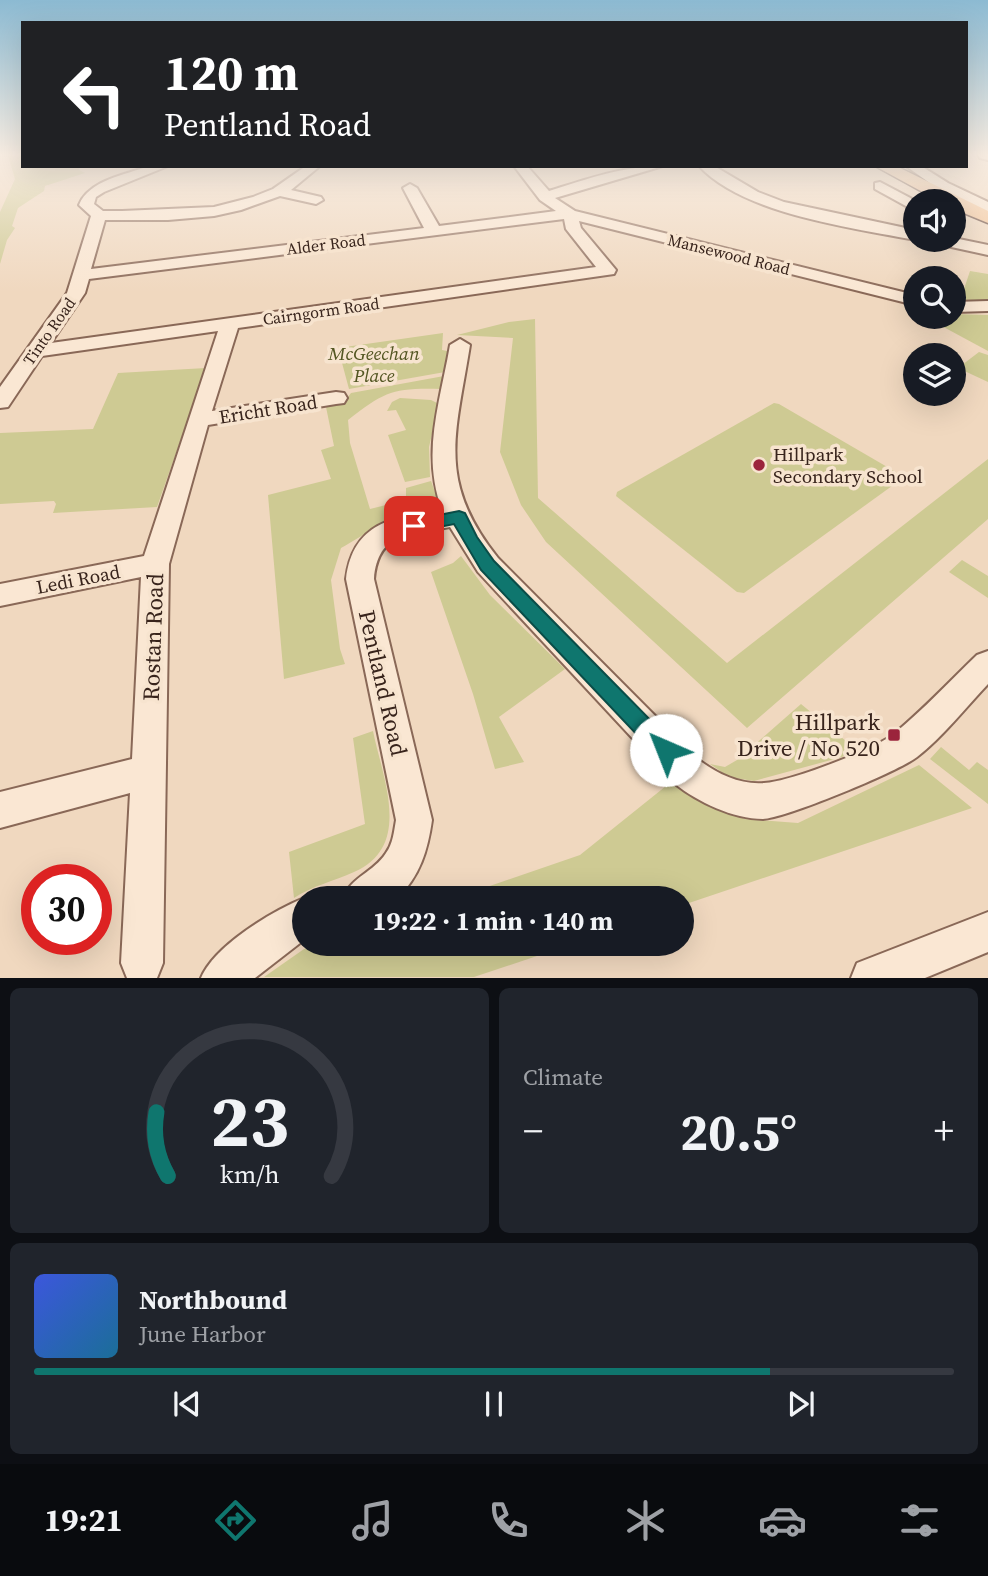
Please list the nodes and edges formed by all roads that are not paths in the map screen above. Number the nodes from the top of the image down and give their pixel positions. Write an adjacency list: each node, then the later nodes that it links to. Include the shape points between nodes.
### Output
1 (88, 201): 10 (street, via 86,205)
2 (252, 201): 10 (street, via 198,214)
3 (417, 201): 12 (street)
4 (550, 201): 9 (street, Mansewood Road)
5 (762, 201): 11 (street)
6 (966, 201): 8 (street)
7 (966, 206): 8 (main road)
8 (986, 213)
9 (570, 214): 12 (street, Alder Road); 16 (street, Mansewood Road); 19 (street, Cairngorm Road, via 574,229 608,270)
10 (99, 215): 15 (street, Tinto Road)
11 (903, 229)
12 (434, 231): 15 (street, Alder Road)
13 (966, 246): 14 (street)
14 (988, 250)
15 (82, 275): 21 (street, Tinto Road, via 76,293)
16 (903, 297)
17 (988, 306): 18 (street)
18 (966, 307)
19 (230, 323): 21 (street, Cairngorm Road); 24 (street, Rostan Road)
20 (460, 345): 25 (street, via 442,453 444,477)
21 (34, 351): 23 (street, Tinto Road)
22 (336, 398): 24 (street, Ericht Road)
23 (0, 402)
24 (200, 420): 26 (street, Rostan Road)
25 (459, 517): 28 (street, via 488,565 687,772 723,794 764,801 875,762 905,746); 31 (street, Pentland Road, via 391,530 371,541 362,555 360,579 414,820 406,859)
26 (155, 564): 27 (street, Ledi Road); 29 (street, Rostan Road)
27 (0, 595)
28 (988, 664)
29 (147, 772): 30 (street); 34 (street, Rostan Road)
30 (0, 810)
31 (381, 886)
32 (292, 925): 35 (street)
33 (988, 932): 36 (street)
34 (142, 963)
35 (222, 978)
36 (872, 978)

